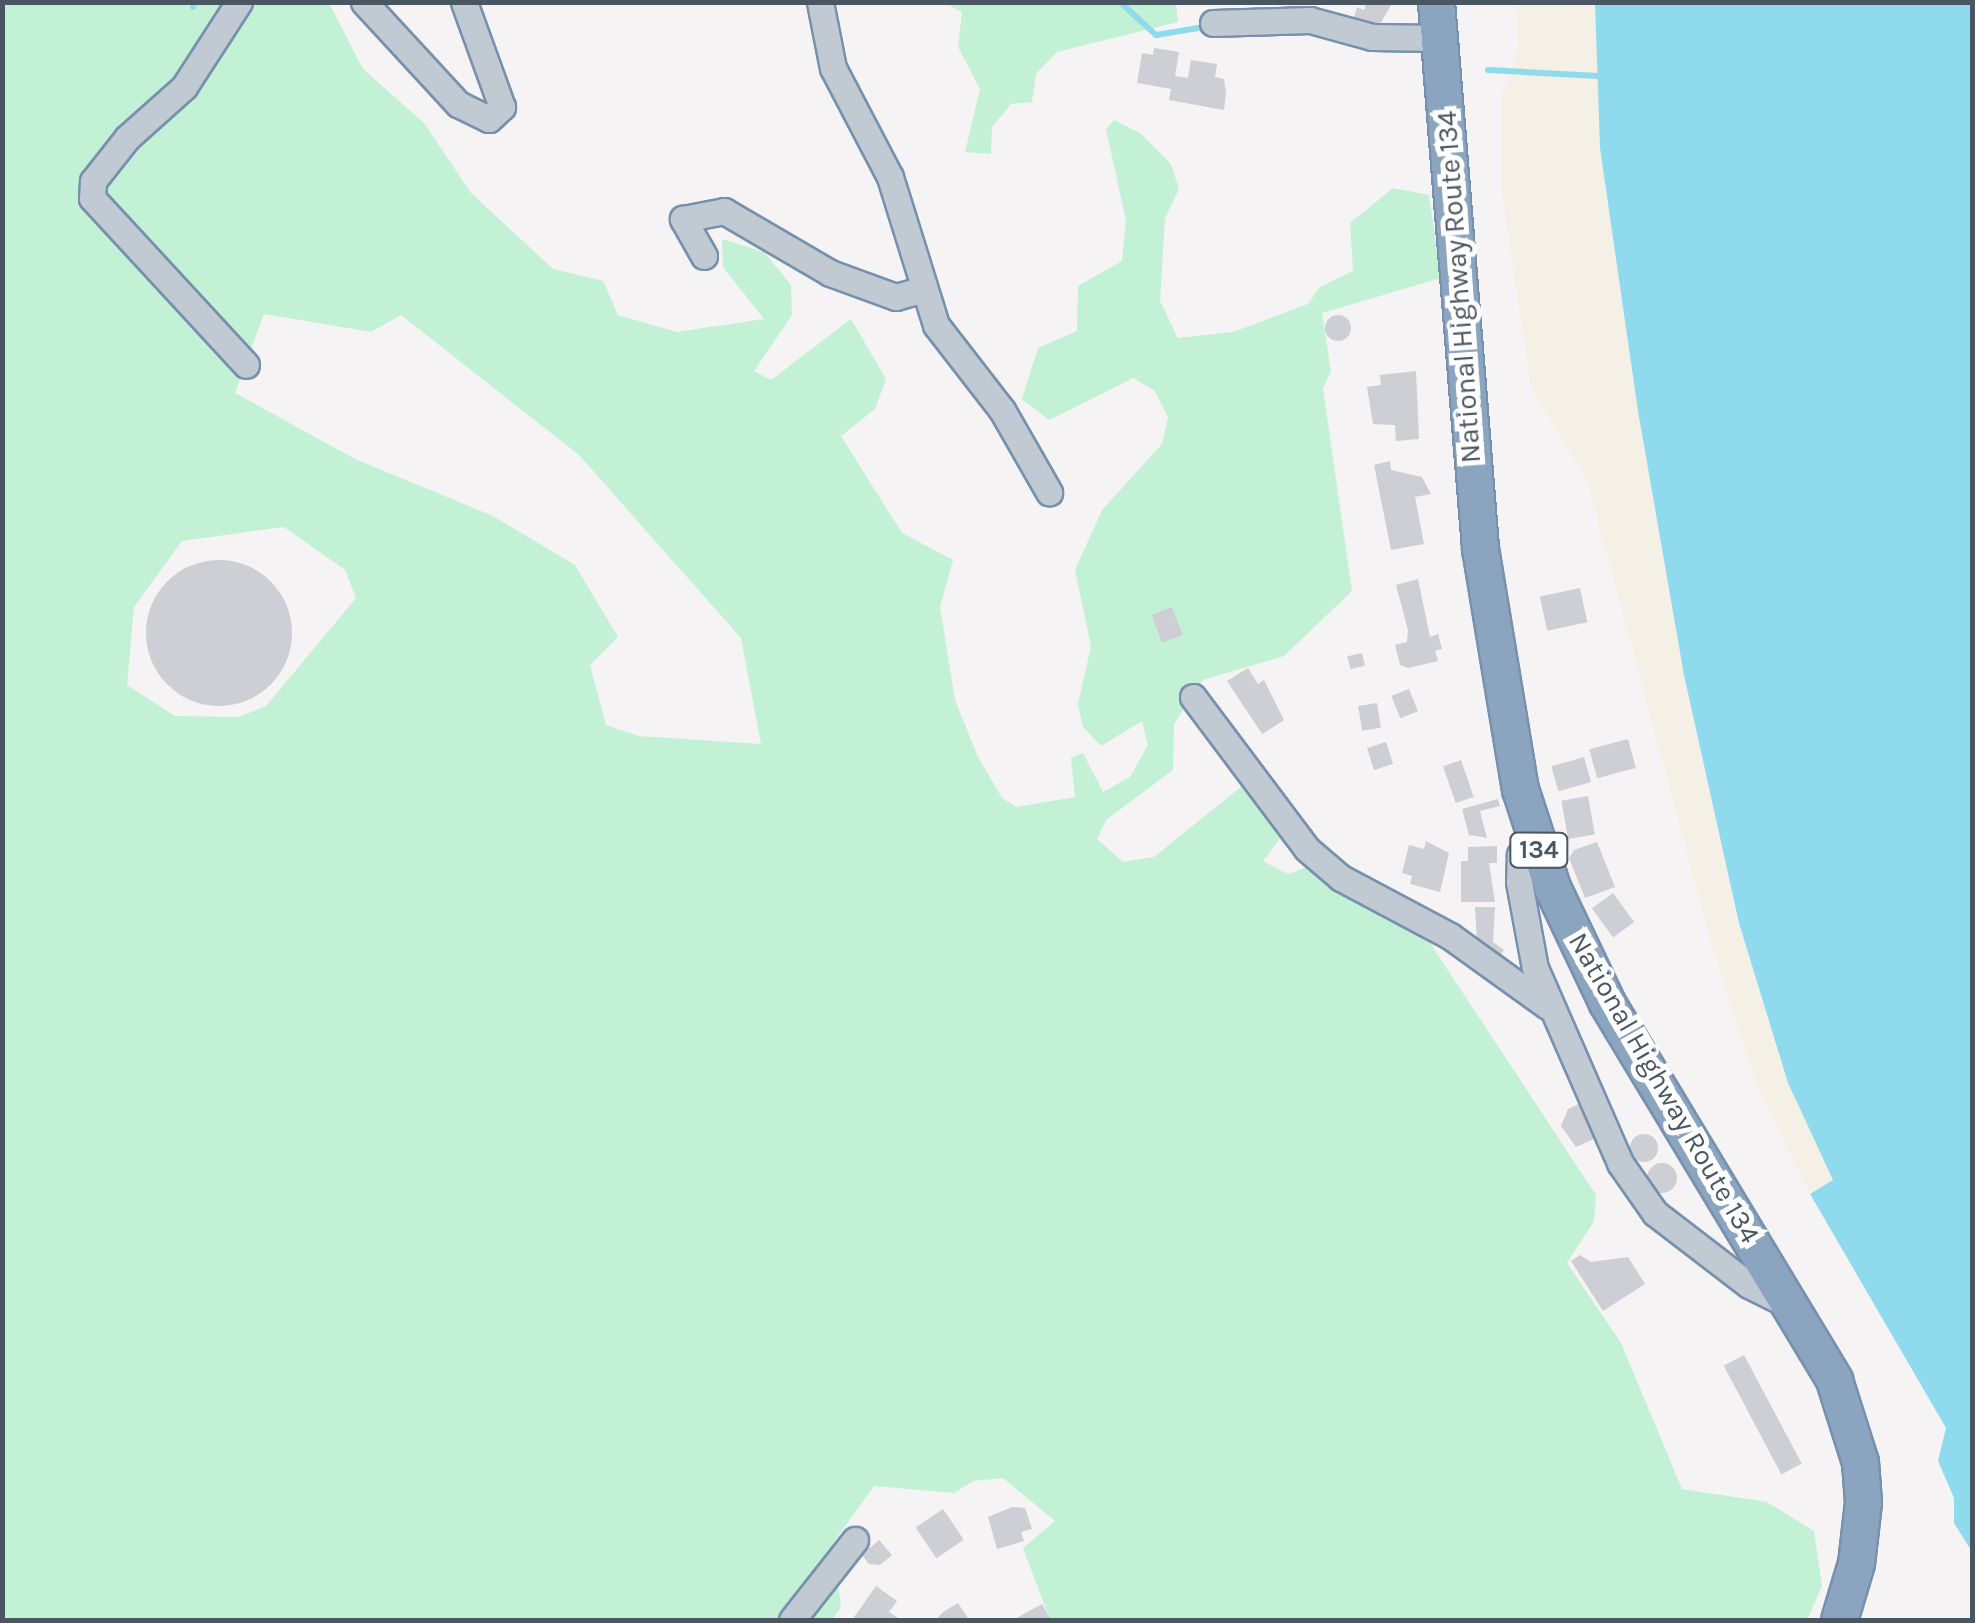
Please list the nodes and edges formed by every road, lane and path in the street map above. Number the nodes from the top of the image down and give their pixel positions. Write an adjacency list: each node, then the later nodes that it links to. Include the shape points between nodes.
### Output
1 (239, 2): 9 (street, via 184,87 127,138 92,181 92,198)
2 (364, 2): 3 (street, via 458,104 489,119 502,108)
3 (464, 2)
4 (820, 2): 8 (street, via 833,68 890,178)
5 (1437, 20): 6 (street, via 1372,37 1310,20); 12 (highway, National Highway Route 134 / 134, via 1480,548 1508,732)
6 (1213, 22)
7 (704, 256): 8 (street, via 683,219 724,211 830,273 896,297)
8 (922, 290): 10 (street, via 936,325 1002,410)
9 (246, 365)
10 (1049, 492)
11 (1194, 697): 13 (street, via 1307,849 1340,878 1450,936)
12 (1538, 847): 13 (street, via 1520,855 1519,882); 14 (highway, National Highway Route 134 / 134, via 1607,1003)
13 (1547, 1006): 14 (street, via 1634,1187 1655,1213 1748,1285)
14 (1794, 1307): 17 (highway, National Highway Route 134 / 134, via 1834,1380 1860,1462 1862,1534)
15 (855, 1540): 16 (street)
16 (792, 1620)
17 (1839, 1620)

